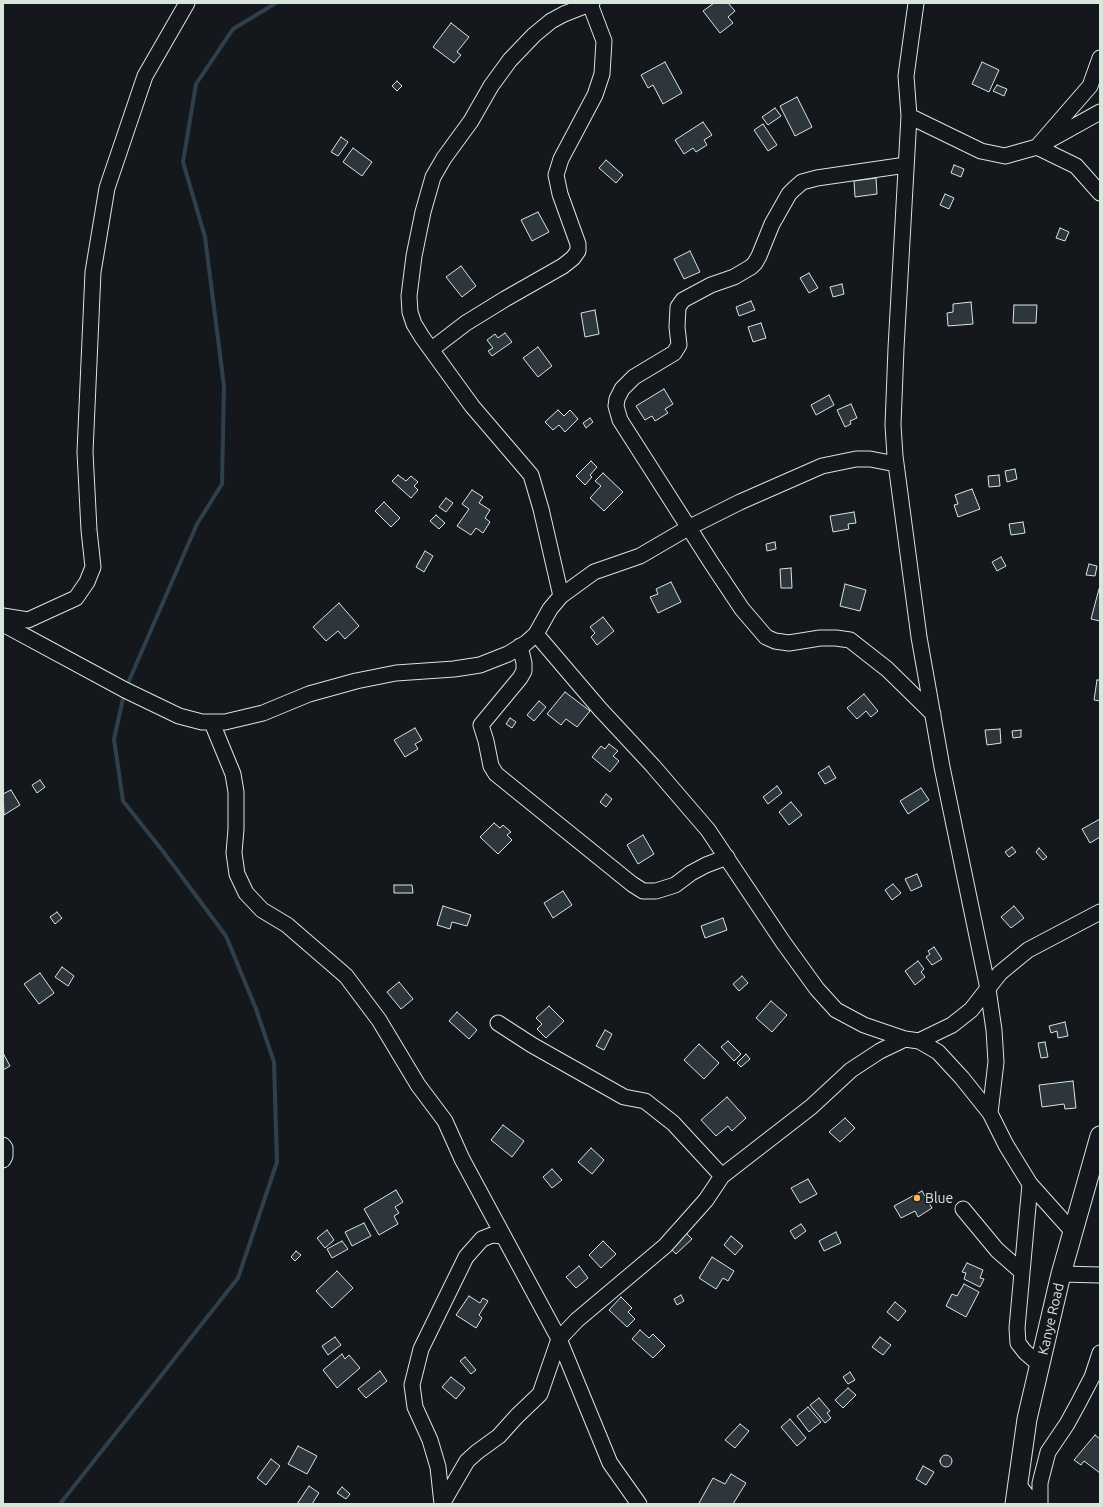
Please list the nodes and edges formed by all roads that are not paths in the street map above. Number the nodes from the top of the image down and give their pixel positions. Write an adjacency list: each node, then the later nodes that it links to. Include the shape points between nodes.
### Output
1 (187, 3): 14 (street, via 145,76 107,188 103,211 93,272 85,452 93,567 76,598 58,608 28,620)
2 (916, 3): 6 (street, via 906,76)
3 (591, 4): 10 (street, via 551,20 534,34 491,86 471,121 433,176 414,256 409,296 414,324); 10 (street, via 604,41 602,74 595,95 561,159 556,175 578,251 563,266 466,323)
4 (1100, 58): 7 (street, via 1090,86)
5 (1100, 112): 7 (street)
6 (909, 116): 7 (street, via 981,151 1005,156); 8 (street)
7 (1037, 147): 9 (street, via 1076,166)
8 (906, 165): 11 (street, via 893,425); 12 (street, via 817,178 802,182 794,188 772,224 755,263 734,277 711,285 683,300 678,307 679,345 674,353 634,377 622,389 616,406 620,420)
9 (1100, 193)
10 (432, 349): 13 (street, via 472,406 531,475)
11 (896, 464): 12 (street, via 856,459 822,466); 18 (street, via 919,637)
12 (688, 528): 13 (street, via 640,556 594,572); 18 (street, via 742,608 766,637 789,643 820,638 850,640 887,668)
13 (561, 596): 16 (street, via 550,608)
14 (3, 616)
15 (3, 624): 19 (street, via 179,716)
16 (536, 634): 17 (street); 20 (street, via 698,818)
17 (520, 646): 19 (street, via 508,654 480,665 396,673 356,681 309,694 263,713); 20 (street, via 524,671 481,725 491,766 496,774 643,891 656,891 675,884 696,870)
18 (933, 714): 22 (street)
19 (212, 723): 33 (street, via 233,774 236,792 234,853 237,874 246,893 262,910 287,925 346,976 379,1020 418,1085 445,1121)
20 (727, 857): 24 (street, via 782,942 836,1010 864,1025)
21 (1100, 912): 22 (street, via 1028,950 1000,973)
22 (988, 989): 24 (street, via 971,1010 952,1025); 25 (street, via 996,1062)
23 (498, 1023): 29 (street, via 624,1097 645,1101 673,1123)
24 (912, 1040): 25 (street, via 938,1052); 29 (street, via 880,1051 851,1070 811,1107)
25 (990, 1113): 30 (street)
26 (1100, 1136): 32 (main road, Kanye Road)
27 (3, 1145): 28 (street)
28 (3, 1160)
29 (722, 1176): 37 (street, via 706,1200 665,1246 577,1320)
30 (1030, 1184): 32 (street); 34 (street)
31 (963, 1209): 34 (street, via 997,1250)
32 (1073, 1232): 35 (main road, Kanye Road)
33 (503, 1236): 37 (street); 41 (street, via 492,1235 482,1239 466,1257 421,1349 412,1385 415,1406 430,1440 438,1468)
34 (1022, 1272): 39 (street, via 1018,1343)
35 (1061, 1274): 36 (street); 39 (main road, Kanye Road)
36 (1100, 1275)
37 (559, 1339): 41 (street, via 540,1394 499,1436 467,1461); 42 (street, via 610,1463)
38 (1100, 1353): 44 (street, via 1092,1377 1067,1424 1048,1452 1040,1483)
39 (1040, 1365): 40 (main road, Kanye Road, via 1027,1419)
40 (1018, 1484): 43 (main road, Kanye Road); 44 (street, via 1028,1497)
41 (442, 1504)
42 (639, 1504)
43 (1015, 1504)
44 (1039, 1504)

